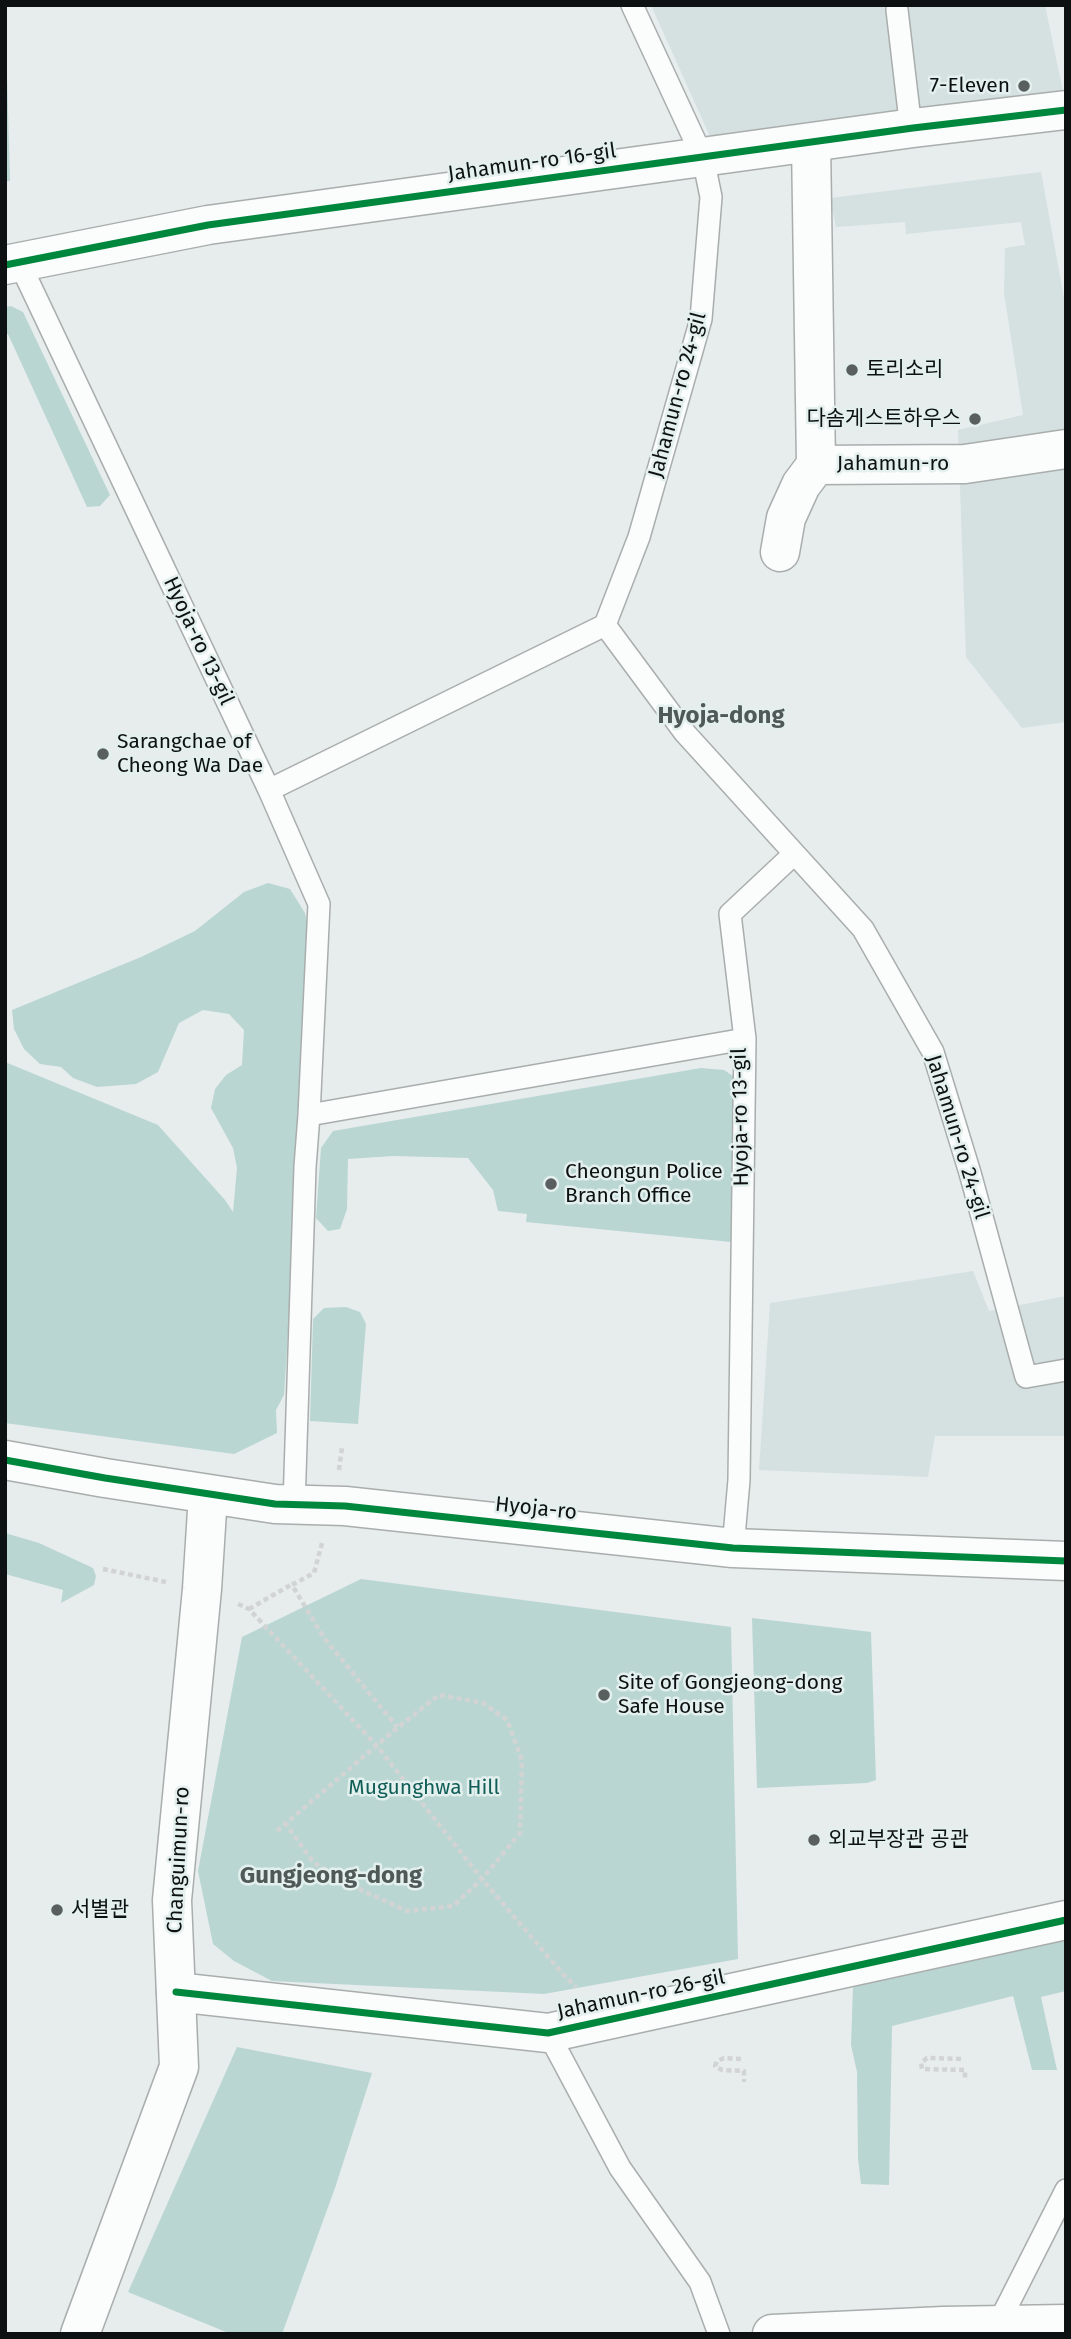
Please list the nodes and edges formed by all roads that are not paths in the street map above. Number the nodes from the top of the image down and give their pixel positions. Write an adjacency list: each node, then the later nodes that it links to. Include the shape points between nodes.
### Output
1 (632, 5): 6 (lane, Jahamun-ro 24-gil)
2 (897, 10): 4 (lane)
3 (1066, 110): 4 (street, Jahamun-ro 16-gil)
4 (911, 129): 5 (street, Jahamun-ro 16-gil)
5 (811, 142): 6 (street, Jahamun-ro 16-gil); 9 (street)
6 (703, 158): 7 (street, Jahamun-ro 16-gil, via 208,225); 11 (lane, Jahamun-ro 24-gil, via 711,197 701,319 639,537)
7 (13, 264): 12 (lane, Hyoja-ro 13-gil)
8 (1066, 449): 9 (street, Jahamun-ro, via 965,464)
9 (816, 465): 10 (street, Jahamun-ro, via 786,518)
10 (780, 552)
11 (605, 625): 12 (lane); 13 (lane, Jahamun-ro 24-gil, via 685,733)
12 (269, 790): 15 (lane, Hyoja-ro 13-gil, via 319,904)
13 (794, 854): 14 (lane, via 730,914); 16 (lane, Jahamun-ro 24-gil, via 863,929 933,1052 1027,1377)
14 (745, 1039): 15 (lane, Hyoja-ro 13-gil); 20 (lane, Hyoja-ro 13-gil, via 739,1480)
15 (309, 1115): 19 (lane, Hyoja-ro 13-gil)
16 (1066, 1370)
17 (5, 1460): 18 (street, Hyoja-ro)
18 (208, 1495): 19 (street, Hyoja-ro); 23 (street, Changuimun-ro, via 172,1900)
19 (294, 1505): 20 (street, Hyoja-ro)
20 (733, 1548): 21 (street, Hyoja-ro)
21 (1066, 1562)
22 (1066, 1920): 24 (street, Jahamun-ro 26-gil)
23 (176, 1992): 24 (street, Jahamun-ro 26-gil); 29 (street, Changuimun-ro, via 179,2067)
24 (548, 2033): 30 (lane, Jahamun-ro 26-gil, via 620,2168 700,2282)
25 (1066, 2190): 27 (lane)
26 (1066, 2324): 27 (street)
27 (997, 2326): 28 (street)
28 (942, 2331): 31 (street)
29 (80, 2334)
30 (719, 2334)
31 (772, 2334)

